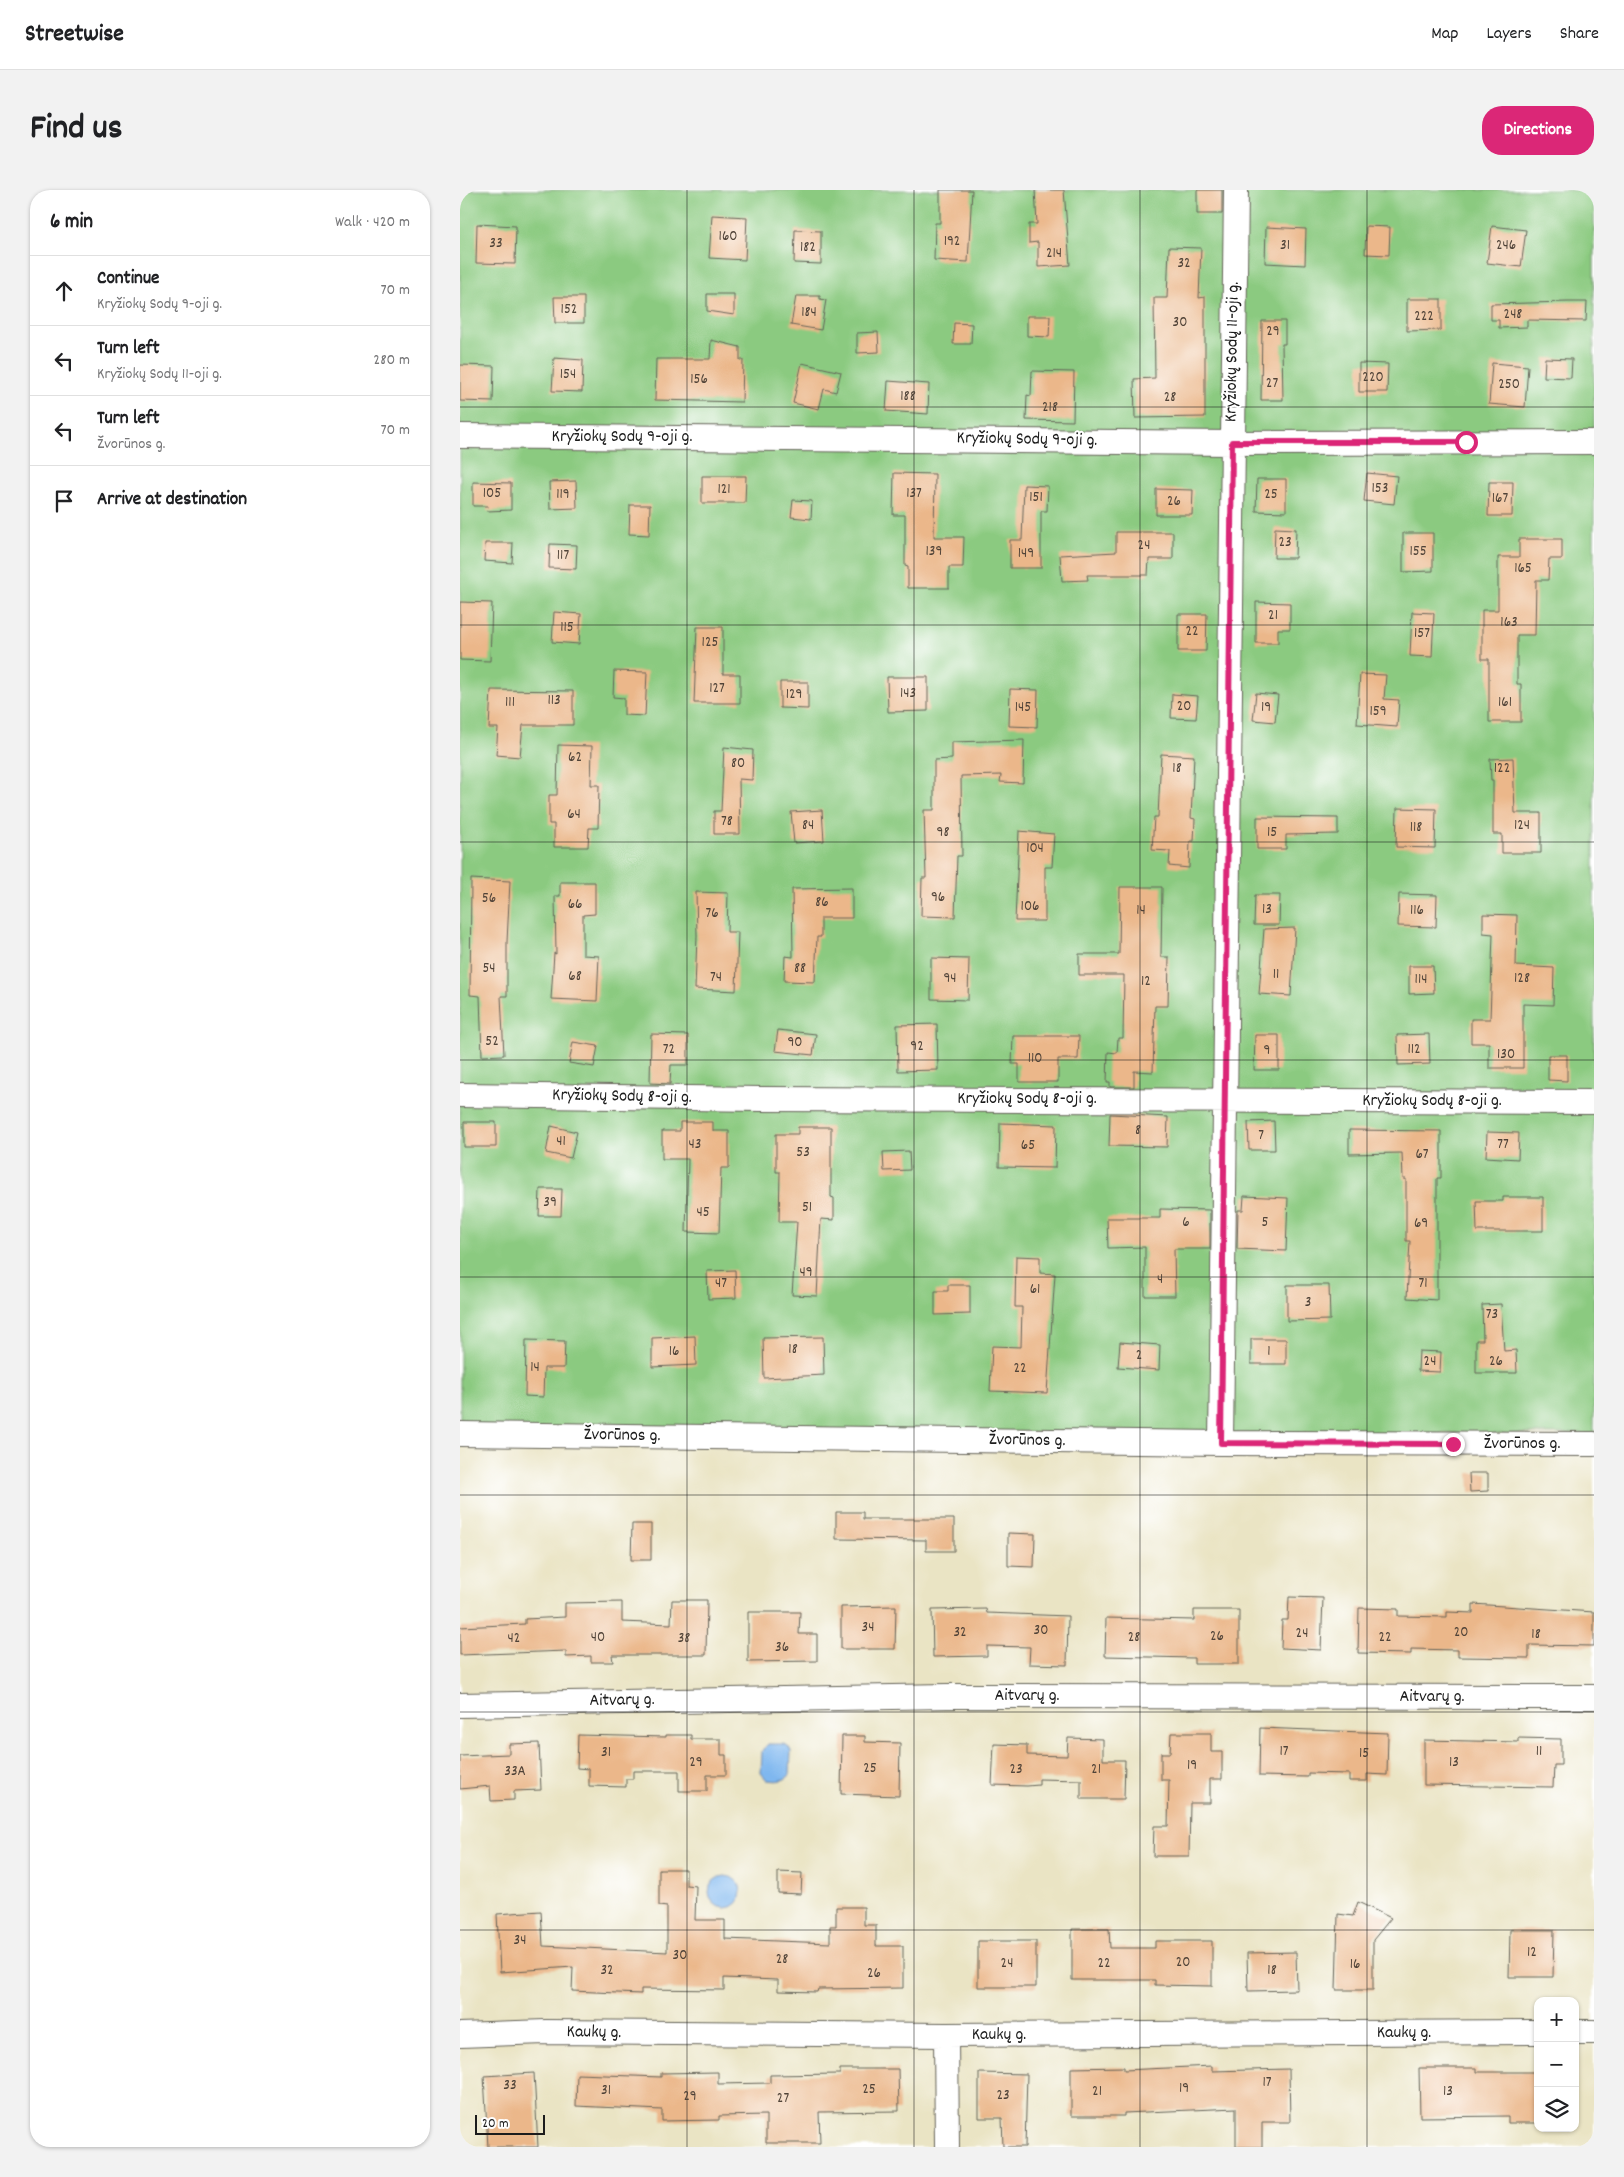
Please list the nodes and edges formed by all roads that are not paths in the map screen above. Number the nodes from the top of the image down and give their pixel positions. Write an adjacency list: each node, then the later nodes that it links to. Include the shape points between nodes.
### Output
1 (1236, 190): 3 (street, Kryžiokų Sodų 11-oji g.)
2 (460, 436): 3 (street, Kryžiokų Sodų 9-oji g.)
3 (1232, 442): 4 (street, Kryžiokų Sodų 9-oji g.); 6 (street, Kryžiokų Sodų 11-oji g.)
4 (1594, 442)
5 (460, 1095): 6 (street, Kryžiokų Sodų 8-oji g.)
6 (1226, 1100): 7 (street, Kryžiokų Sodų 8-oji g.); 9 (street, Kryžiokų Sodų 11-oji g.)
7 (1594, 1102)
8 (460, 1434): 9 (street, Žvorūnos g.)
9 (1221, 1443): 10 (street, Žvorūnos g.)
10 (1594, 1444)
11 (1594, 1697): 12 (street, Aitvarų g., via 947,1696)
12 (460, 1705)
13 (1534, 2032): 17 (street, Kaukų g.)
14 (1579, 2032): 15 (street)
15 (1594, 2032)
16 (460, 2035): 17 (street, Kaukų g., via 546,2032)
17 (946, 2035): 18 (street)
18 (947, 2147)

